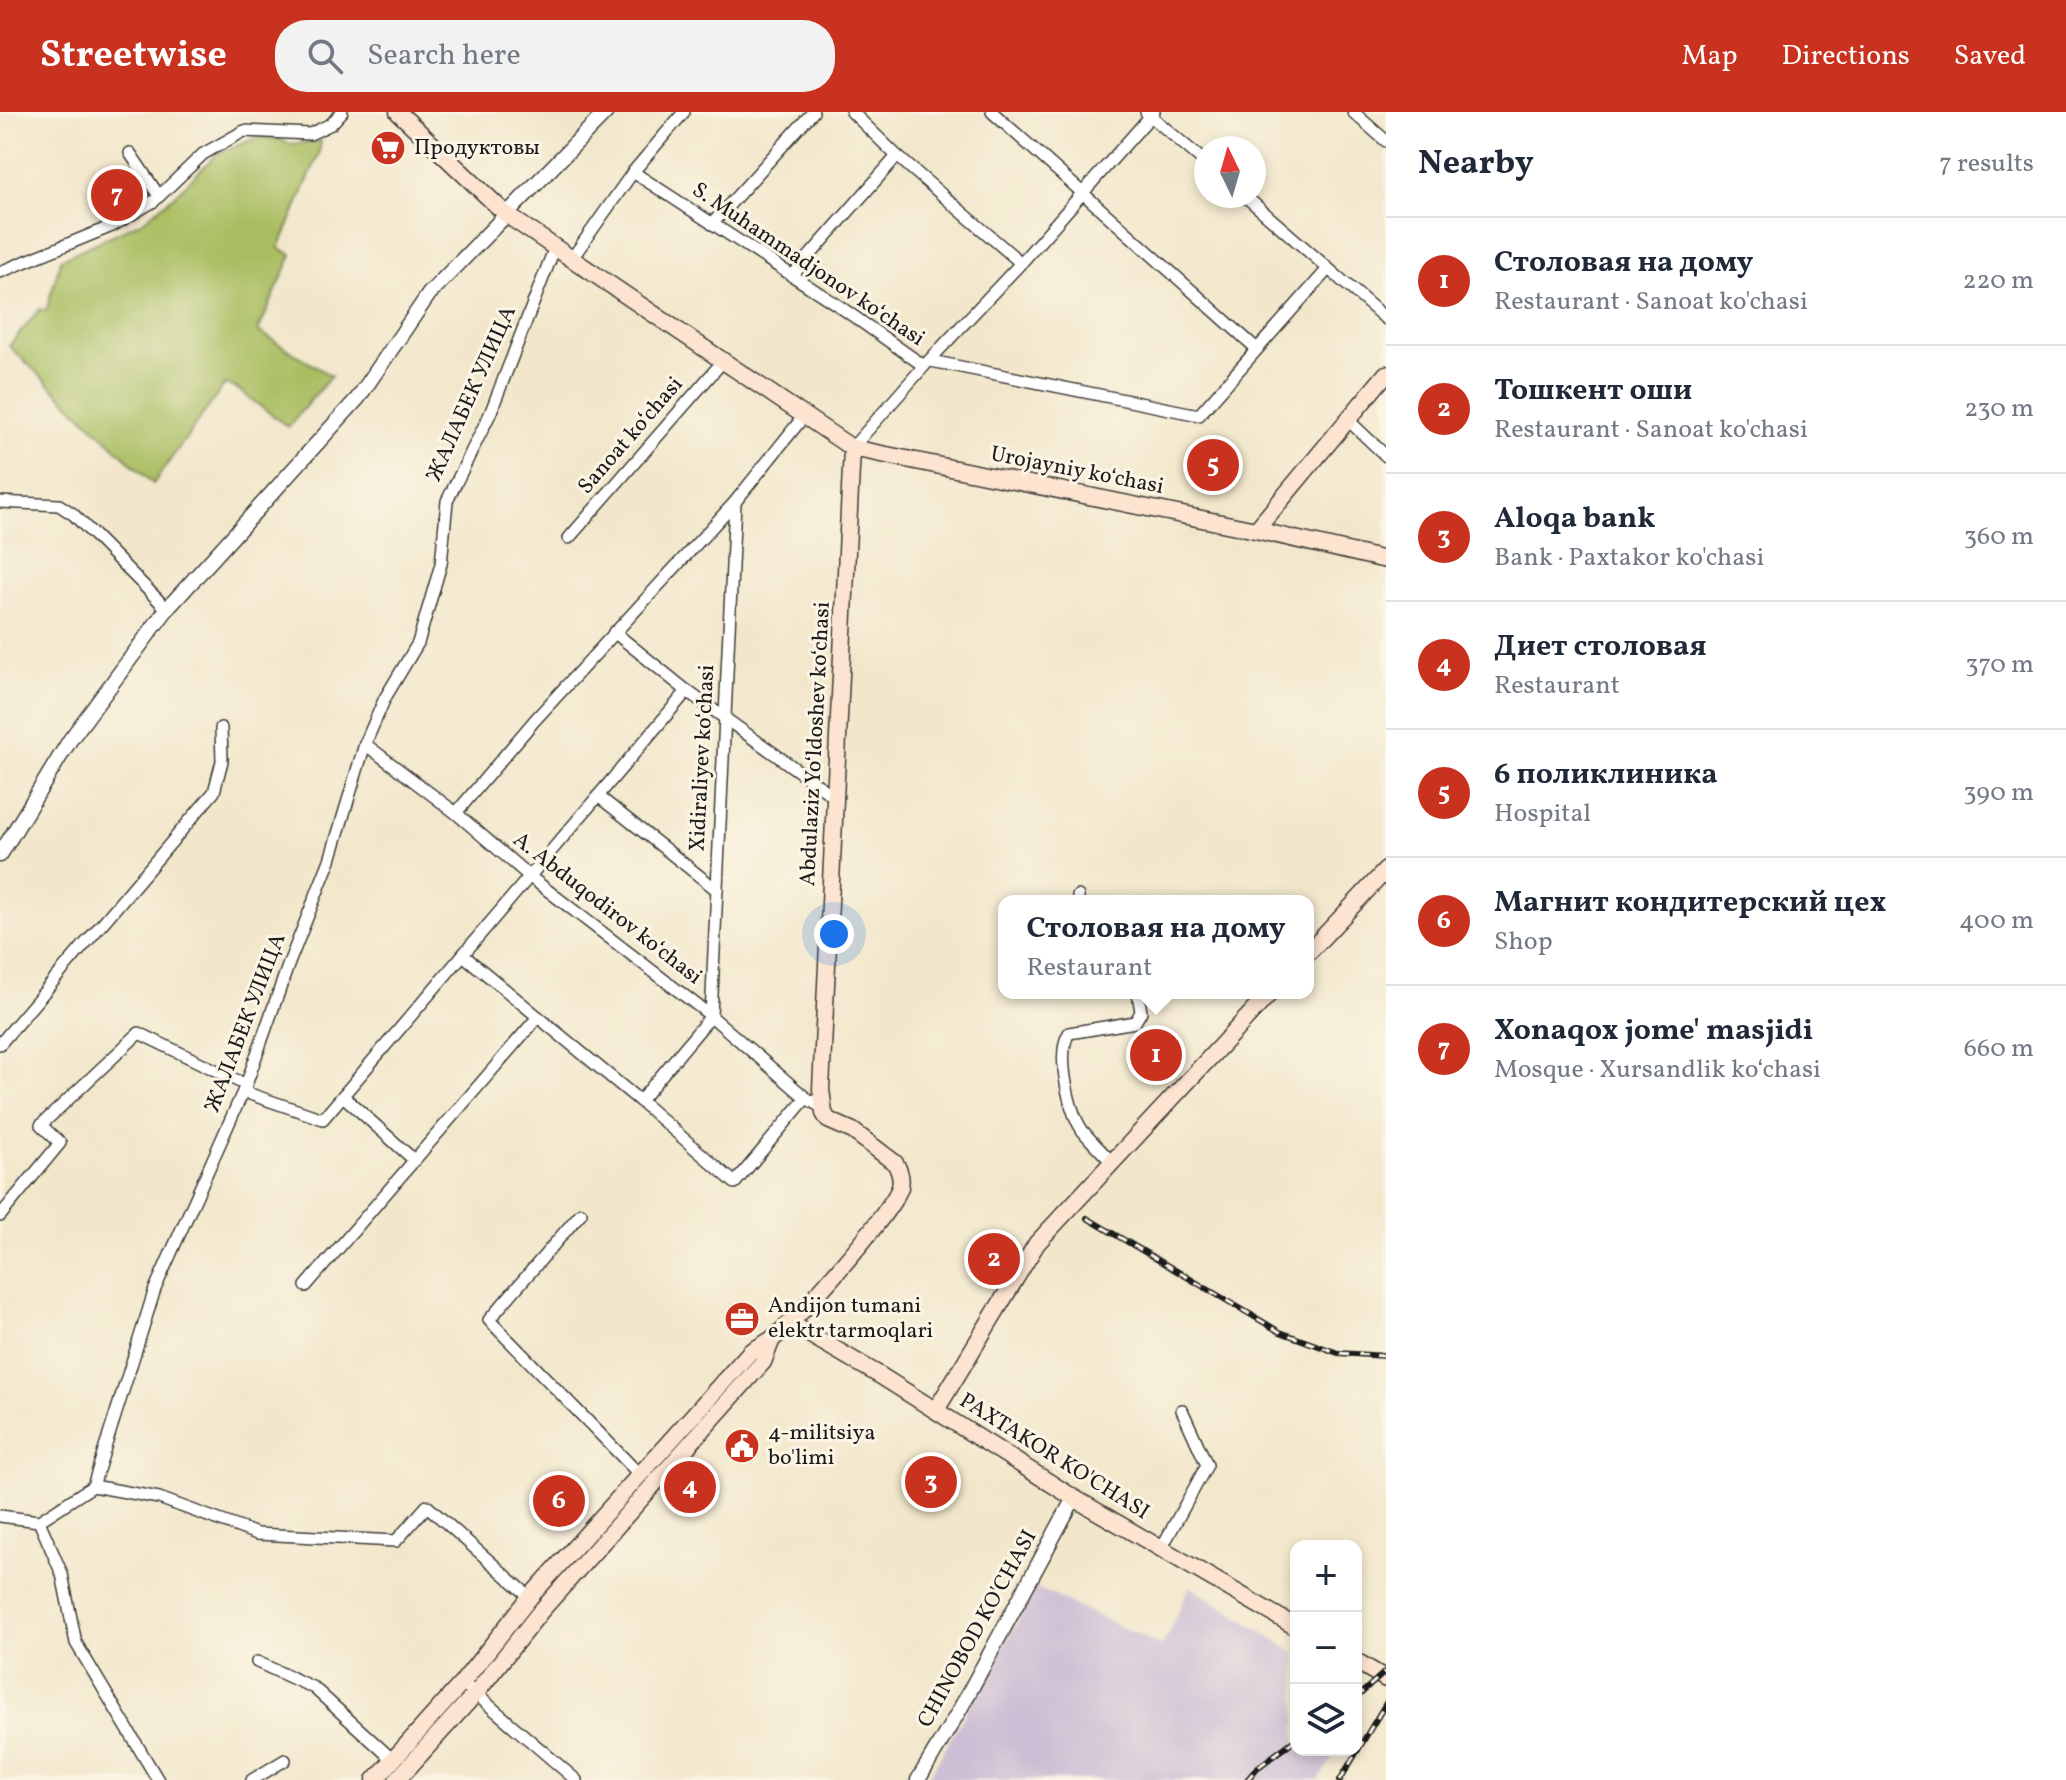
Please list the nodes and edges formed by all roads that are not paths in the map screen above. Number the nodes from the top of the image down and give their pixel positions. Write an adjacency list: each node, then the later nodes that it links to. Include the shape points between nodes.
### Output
1 (342, 112): 16 (street, via 310,134 244,131 203,154)
2 (398, 112): 18 (main road)
3 (606, 112): 18 (street)
4 (684, 112): 14 (street)
5 (813, 112): 19 (street)
6 (852, 112): 13 (street)
7 (992, 112): 15 (street)
8 (1353, 112): 10 (street)
9 (1150, 113): 11 (street); 15 (street, S. Muhammadjonov koʻchasi)
10 (1386, 141)
11 (1194, 152)
12 (130, 153): 16 (street)
13 (897, 156): 22 (street); 25 (street)
14 (633, 172): 19 (street, S. Muhammadjonov koʻchasi); 21 (street)
15 (1082, 193): 22 (street, S. Muhammadjonov koʻchasi); 27 (street)
16 (159, 196): 24 (street, via 112,226)
17 (1259, 208): 23 (street)
18 (507, 215): 20 (main road); 40 (street, via 429,294 358,398)
19 (712, 224): 25 (street, S. Muhammadjonov koʻchasi)
20 (555, 247): 21 (main road); 45 (street, ЖАЛАБЕК УЛИЦА, via 490,414 447,501 441,564 418,643)
21 (573, 257): 28 (main road)
22 (1021, 263): 29 (street, S. Muhammadjonov koʻchasi)
23 (1328, 269): 26 (street); 27 (street)
24 (0, 272)
25 (792, 276): 29 (street, S. Muhammadjonov koʻchasi)
26 (1386, 319)
27 (1257, 349): 29 (street, via 1198,415)
28 (724, 360): 31 (main road); 38 (street, Sanoat koʻchasi)
29 (927, 363): 33 (street)
30 (1386, 374): 32 (main road)
31 (804, 416): 33 (main road); 36 (street)
32 (1347, 419): 34 (street); 37 (main road)
33 (852, 448): 37 (main road, Urоjayniy koʻchasi); 47 (main road, Abdulaziz Yoʻldoshev koʻchasi)
34 (1386, 456)
35 (0, 502): 40 (street, via 59,505)
36 (735, 502): 41 (street); 43 (street, Xidiraliyev koʻchasi)
37 (1256, 530): 39 (main road, Urоjayniy koʻchasi)
38 (569, 538)
39 (1386, 560)
40 (167, 609): 49 (street, via 70,740)
41 (614, 632): 42 (street); 48 (street)
42 (687, 691): 43 (street); 46 (street)
43 (724, 718): 47 (street); 52 (street, Xidiraliyev koʻchasi)
44 (221, 728): 59 (street, via 222,761 214,792)
45 (365, 744): 48 (street, A. Abduqodirov koʻchasi); 60 (street, ЖАЛАБЕК УЛИЦА, via 330,860)
46 (598, 796): 51 (street); 52 (street)
47 (836, 798): 64 (main road, Abdulaziz Yoʻldoshev koʻchasi)
48 (456, 813): 51 (street, A. Abduqodirov koʻchasi)
49 (0, 855)
50 (1386, 870): 53 (main road)
51 (529, 876): 54 (street); 57 (street, A. Abduqodirov koʻchasi)
52 (717, 890): 57 (street, Xidiraliyev koʻchasi)
53 (1314, 947)
54 (463, 955): 58 (street); 61 (street)
55 (1139, 999): 66 (street, via 1141,1012 1135,1022 1069,1033 1064,1049 1071,1107 1082,1129)
56 (1264, 999): 66 (main road)
57 (711, 1016): 62 (street, A. Abduqodirov koʻchasi); 63 (street)
58 (537, 1018): 63 (street); 65 (street)
59 (0, 1044)
60 (245, 1089): 61 (street, via 323,1119); 68 (street, via 139,1033 41,1125 60,1143); 75 (street, ЖАЛАБЕК УЛИЦА, via 155,1289)
61 (343, 1096): 65 (street)
62 (806, 1098): 63 (street, via 735,1183); 64 (street, A. Abduqodirov koʻchasi)
63 (640, 1101)
64 (823, 1108): 70 (main road, via 828,1120 853,1131 895,1163 901,1180 860,1245)
65 (414, 1160): 69 (street)
66 (1112, 1162): 72 (main road, via 1037,1243)
67 (581, 1213): 74 (street, via 489,1320)
68 (0, 1216)
69 (306, 1286)
70 (790, 1323): 71 (main road); 72 (main road, PAXTAKOR KO'CHASI)
71 (772, 1339): 74 (main road, via 750,1352); 77 (main road, via 763,1362)
72 (936, 1410): 76 (main road, PAXTAKOR KO'CHASI)
73 (1182, 1410): 80 (street, via 1207,1465)
74 (640, 1475): 77 (main road)
75 (93, 1486): 79 (street); 81 (street, via 159,1498 257,1534 396,1541 427,1506)
76 (1074, 1498): 80 (main road, PAXTAKOR KO'CHASI); 94 (street, CHINOBOD KO'CHASI)
77 (626, 1504): 81 (main road); 86 (main road, via 540,1612)
78 (0, 1516): 79 (street)
79 (39, 1521): 89 (street, via 62,1574 76,1643)
80 (1161, 1549): 82 (main road, PAXTAKOR KO'CHASI)
81 (530, 1597): 86 (main road)
82 (1290, 1624)
83 (257, 1662): 88 (street, via 314,1688)
84 (1362, 1665): 85 (main road)
85 (1386, 1679)
86 (469, 1688): 88 (main road); 92 (main road); 93 (street)
87 (285, 1760): 90 (street)
88 (393, 1760): 91 (main road)
89 (158, 1780)
90 (252, 1780)
91 (375, 1780)
92 (397, 1780)
93 (576, 1780)
94 (918, 1780)

